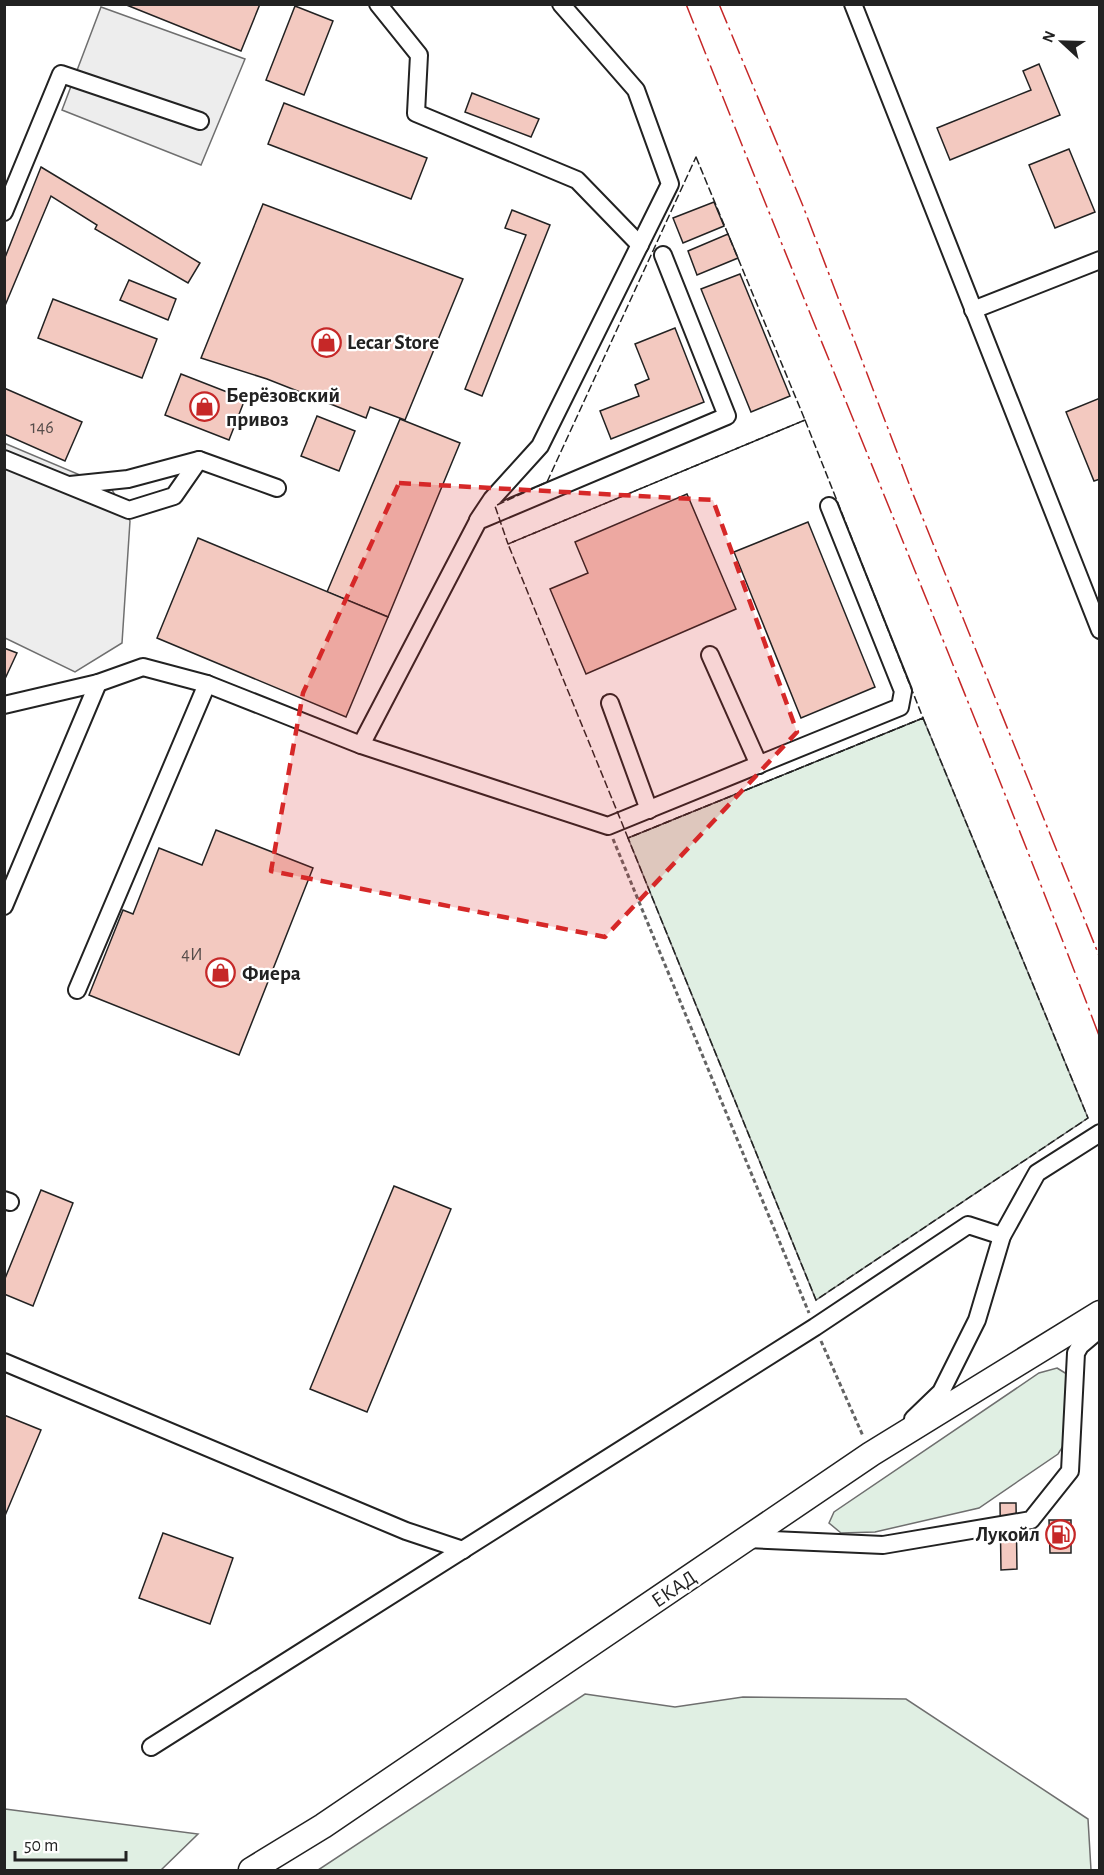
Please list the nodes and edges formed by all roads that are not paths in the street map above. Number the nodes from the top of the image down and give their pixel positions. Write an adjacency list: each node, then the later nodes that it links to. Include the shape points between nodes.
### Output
1 (378, 4): 6 (street, via 418,55 416,113 578,180)
2 (561, 4): 6 (street, via 636,90 670,184)
3 (853, 4): 9 (street)
4 (200, 121): 5 (street, via 61,74)
5 (4, 212)
6 (640, 245): 15 (street, via 540,446)
7 (663, 255): 15 (street, via 727,416)
8 (1100, 260): 9 (street)
9 (973, 310): 16 (street)
10 (4, 459): 12 (street)
11 (199, 460): 12 (street, via 128,479); 12 (street, via 174,496 129,510); 13 (street)
12 (67, 485)
13 (277, 488)
14 (829, 506): 23 (street, via 903,691 900,707)
15 (477, 521): 22 (street)
16 (1100, 630)
17 (710, 655): 23 (street)
18 (98, 683): 19 (street, via 142,667); 21 (street); 25 (street)
19 (207, 684): 22 (street); 26 (street)
20 (610, 703): 24 (street)
21 (4, 705)
22 (361, 745): 24 (street, via 608,826)
23 (759, 765): 24 (street)
24 (649, 810)
25 (4, 906)
26 (77, 990)
27 (1100, 1133): 28 (street, via 1037,1173)
28 (1002, 1236): 32 (street, via 977,1320 941,1392); 34 (street, via 968,1225)
29 (1100, 1313): 32 (highway, ЕКАД)
30 (1100, 1329): 33 (street, via 1076,1353 1070,1471 1031,1521 883,1545)
31 (4, 1362): 34 (street, via 406,1531)
32 (877, 1451): 33 (highway, ЕКАД)
33 (748, 1539): 36 (highway, ЕКАД, via 333,1819)
34 (463, 1550): 35 (street)
35 (151, 1747)
36 (251, 1870)

